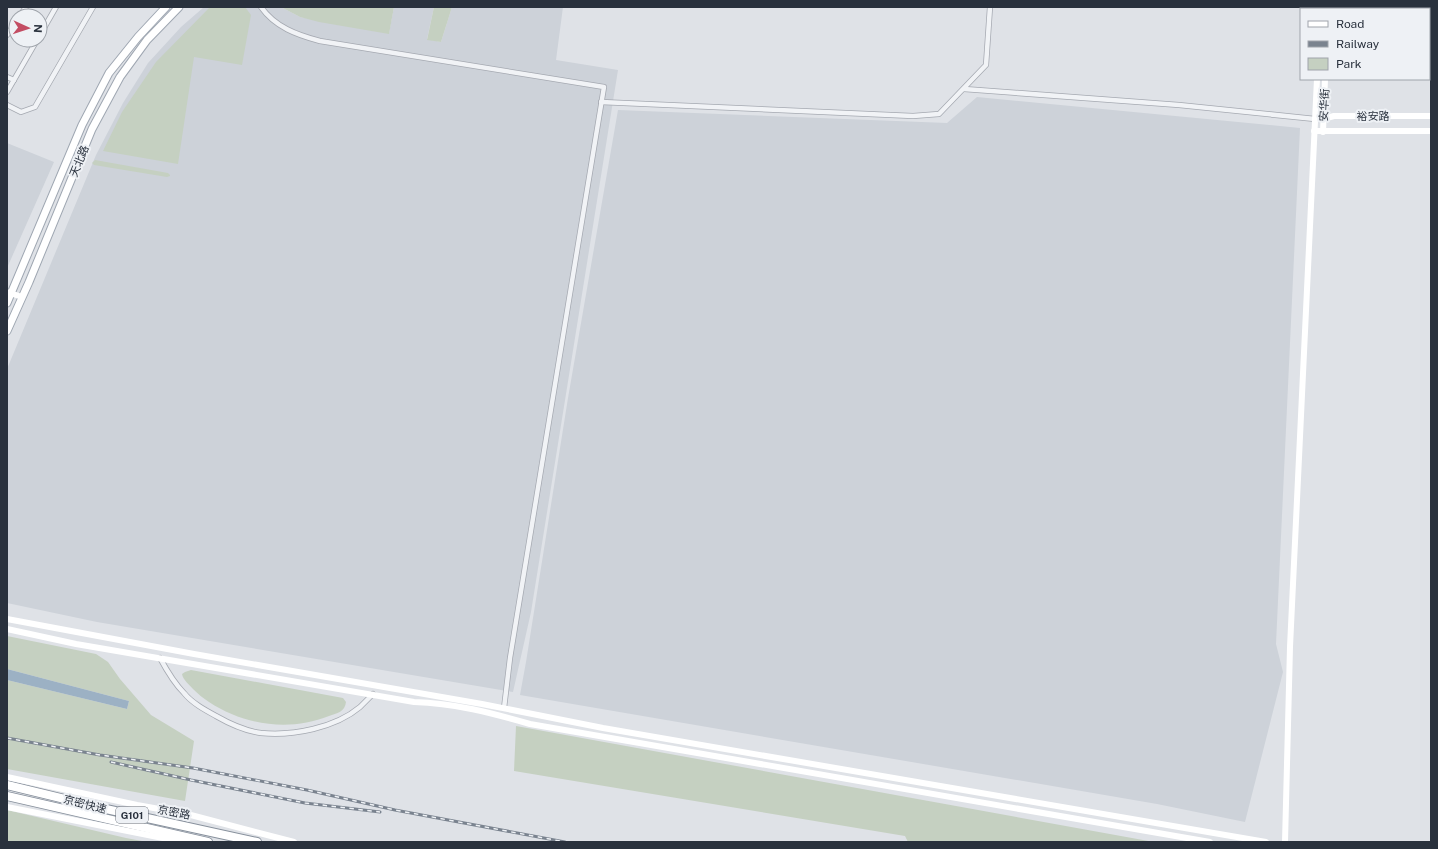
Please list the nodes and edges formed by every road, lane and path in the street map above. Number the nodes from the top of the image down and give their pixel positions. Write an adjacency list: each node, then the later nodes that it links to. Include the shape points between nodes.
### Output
1 (56, 7): 7 (street)
2 (93, 7): 16 (street, via 35,107 21,112)
3 (166, 7): 23 (main road, 天北路, via 110,73 82,125)
4 (179, 7): 24 (main road, 天北路, via 148,40 120,77 92,129)
5 (261, 7): 15 (street, via 279,26 320,41 604,87)
6 (990, 7): 13 (street, via 986,65)
7 (48, 21)
8 (32, 48): 10 (street)
9 (7, 77): 10 (street)
10 (14, 80): 14 (street)
11 (1317, 80): 18 (street, 安华街)
12 (1325, 80): 19 (street, 安华街)
13 (964, 89): 15 (street, via 939,114 913,116); 18 (street, via 1179,105)
14 (7, 92)
15 (601, 102): 31 (street)
16 (7, 106)
17 (1431, 116): 19 (street, 裕安路, via 1334,116)
18 (1315, 119): 19 (street, 裕安路); 20 (street, 安华街)
19 (1323, 119): 22 (street, 安华街)
20 (1314, 131): 22 (street, 裕安路); 42 (street, 安华街, via 1290,647)
21 (1431, 131): 22 (street, 裕安路)
22 (1323, 132)
23 (9, 293): 24 (street); 25 (main road, 天北路)
24 (22, 296): 26 (main road, 天北路)
25 (7, 303)
26 (7, 331)
27 (7, 619): 31 (street)
28 (7, 628): 29 (street, via 76,644)
29 (160, 658): 30 (street); 30 (street, via 184,694 205,710 241,728 261,733 291,733 321,727 359,708)
30 (373, 694): 40 (street, via 414,702 436,702 481,710 537,725)
31 (504, 708): 41 (street, via 602,728)
32 (7, 777): 39 (street, 京密路 / G101, via 188,814)
33 (7, 785): 38 (highway, 京密快速 / G101)
34 (7, 796): 37 (highway, 京密快速 / G101)
35 (7, 808): 36 (street, G101)
36 (183, 842)
37 (208, 842)
38 (257, 842)
39 (294, 842)
40 (1210, 842)
41 (1266, 842)
42 (1285, 842)

